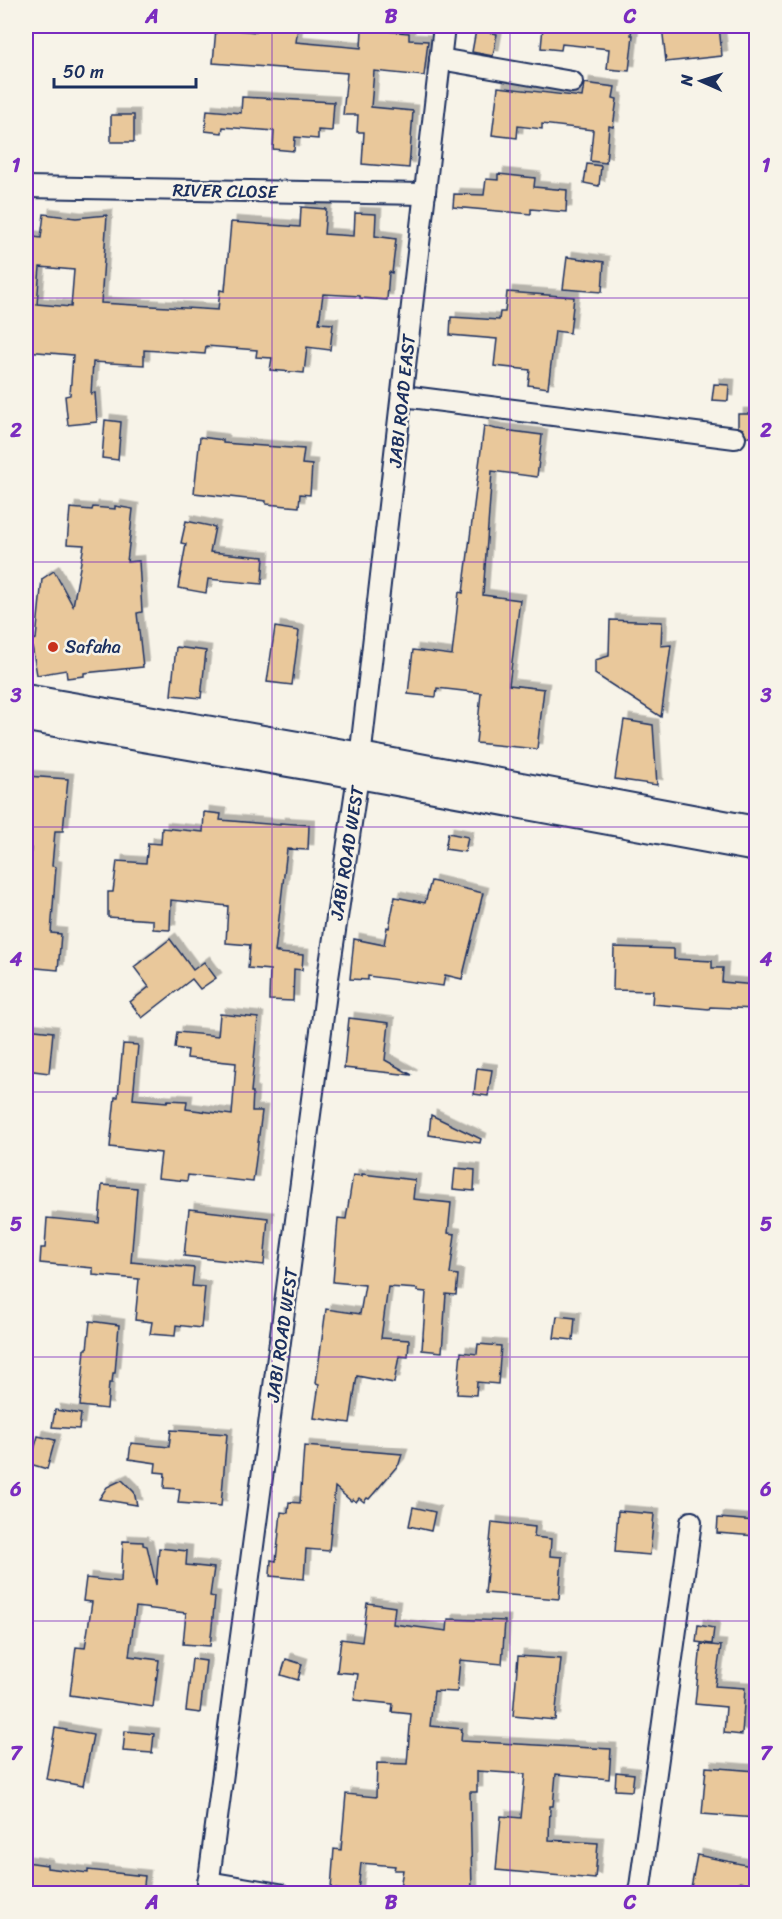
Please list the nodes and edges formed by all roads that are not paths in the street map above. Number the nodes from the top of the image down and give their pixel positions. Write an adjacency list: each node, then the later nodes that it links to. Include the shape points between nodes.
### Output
1 (444, 26): 2 (street, JABI ROAD EAST)
2 (440, 59): 3 (street); 5 (street, JABI ROAD EAST)
3 (572, 82)
4 (26, 187): 5 (street, RIVER CLOSE)
5 (425, 194): 6 (street, JABI ROAD EAST)
6 (403, 396): 7 (street); 10 (street, JABI ROAD EAST)
7 (735, 438)
8 (26, 697): 10 (street)
9 (26, 719): 10 (street)
10 (360, 766): 11 (street); 12 (street); 14 (street, JABI ROAD WEST, via 328,978)
11 (756, 829)
12 (756, 849)
13 (691, 1522): 16 (street)
14 (208, 1888): 15 (street)
15 (279, 1893)
16 (639, 1893)

